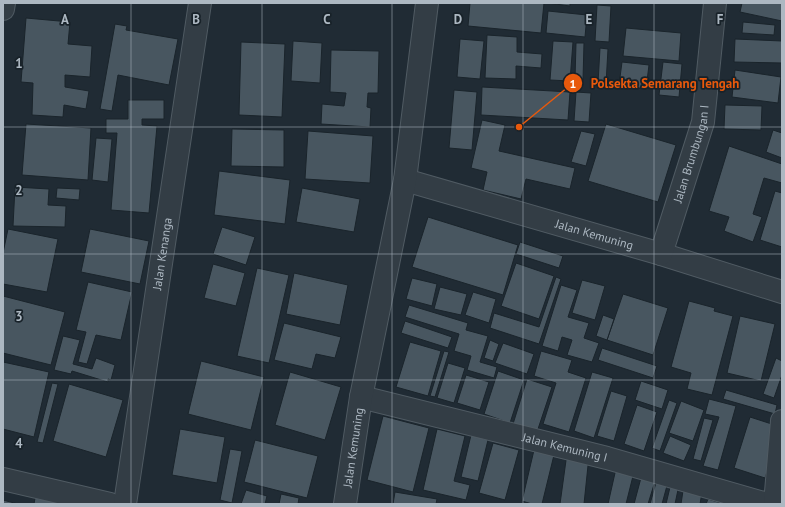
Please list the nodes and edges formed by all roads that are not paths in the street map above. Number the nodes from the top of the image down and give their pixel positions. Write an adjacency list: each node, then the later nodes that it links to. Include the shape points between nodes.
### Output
1 (4, 3): 5 (street)
2 (200, 3): 13 (street, Jalan Kenanga)
3 (427, 3): 6 (street, Jalan Kemuning)
4 (715, 3): 7 (street, Jalan Brumbungan I, via 703,122)
5 (3, 9)
6 (405, 180): 7 (street, Jalan Kemuning); 9 (street, Jalan Kemuning)
7 (661, 254): 8 (street, Jalan Kemuning)
8 (782, 292)
9 (361, 397): 14 (street, Jalan Kemuning); 15 (street, Jalan Kemuning I, via 607,458)
10 (782, 421): 16 (street)
11 (3, 479): 12 (street)
12 (110, 504)
13 (125, 504)
14 (345, 504)
15 (767, 504)
16 (775, 504)

